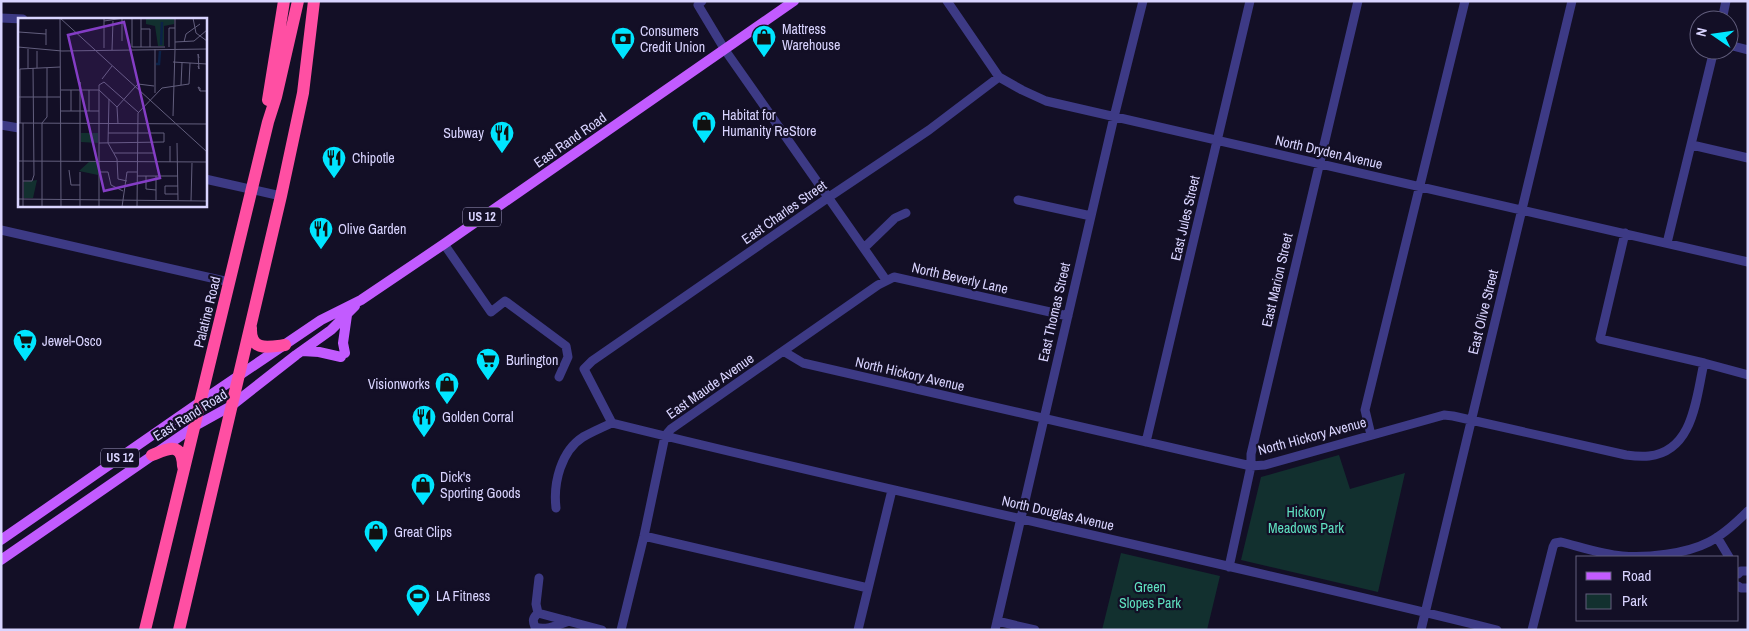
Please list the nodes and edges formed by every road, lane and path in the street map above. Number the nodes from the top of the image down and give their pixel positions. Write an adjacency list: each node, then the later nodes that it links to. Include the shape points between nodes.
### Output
1 (284, 1): 20 (highway, via 268,96)
2 (298, 1): 20 (highway, Palatine Road)
3 (314, 1): 18 (highway)
4 (322, 1): 18 (highway)
5 (702, 1): 15 (street, via 698,5)
6 (794, 1): 15 (main road, East Rand Road / US 12)
7 (947, 1): 17 (street, North Dryden Avenue)
8 (1143, 1): 19 (street, East Thomas Street)
9 (1250, 1): 23 (street, East Jules Street)
10 (1358, 1): 26 (street, East Marion Street)
11 (1465, 1): 28 (street)
12 (1572, 1): 33 (street, East Olive Street)
13 (1, 18): 14 (street)
14 (18, 19)
15 (725, 50): 31 (street); 39 (main road, East Rand Road / US 12)
16 (1712, 60): 24 (street)
17 (1000, 77): 19 (street, North Dryden Avenue, via 1046,101); 31 (street, East Charles Street, via 929,130)
18 (303, 93): 30 (highway)
19 (1114, 117): 23 (street, North Dryden Avenue); 35 (street, East Thomas Street)
20 (268, 122): 29 (highway, Palatine Road)
21 (1, 125): 22 (street)
22 (18, 128)
23 (1218, 140): 26 (street, North Dryden Avenue); 63 (street, East Jules Street)
24 (1692, 145): 25 (street); 38 (street)
25 (1748, 158)
26 (1318, 164): 28 (street, North Dryden Avenue); 65 (street, East Marion Street, via 1251,454)
27 (206, 179): 29 (street)
28 (1420, 187): 33 (street, North Dryden Avenue); 61 (street, via 1365,410)
29 (252, 191): 30 (street); 43 (highway, Palatine Road)
30 (281, 196): 47 (highway)
31 (829, 197): 40 (street); 59 (street, East Charles Street, via 584,369)
32 (1018, 200): 35 (street)
33 (1522, 210): 37 (street, North Dryden Avenue); 58 (street, East Olive Street)
34 (906, 213): 40 (street, via 895,218)
35 (1091, 216): 46 (street, East Thomas Street)
36 (1, 230): 43 (street)
37 (1625, 233): 38 (street, North Dryden Avenue); 51 (street, via 1600,339)
38 (1667, 243): 41 (street, North Dryden Avenue)
39 (444, 244): 44 (main road, East Rand Road / US 12); 54 (street, via 491,312 505,300 566,346 568,358)
40 (864, 248): 42 (street)
41 (1748, 262)
42 (886, 280): 46 (street, North Beverly Lane, via 894,277); 50 (street, East Maude Avenue)
43 (229, 282): 55 (highway, Palatine Road)
44 (361, 300): 45 (main road, East Rand Road / US 12); 48 (main road, East Rand Road / US 12, via 320,320)
45 (347, 314): 49 (main road, East Rand Road / US 12); 49 (main road, via 343,355)
46 (1068, 316): 57 (street, East Thomas Street)
47 (251, 322): 48 (highway, via 251,335 260,347); 53 (highway)
48 (285, 345): 53 (main road, East Rand Road / US 12)
49 (302, 351): 56 (main road, East Rand Road / US 12)
50 (783, 351): 57 (street, North Hickory Avenue, via 803,364); 62 (street, East Maude Avenue)
51 (1704, 363): 52 (street); 58 (street, North Hickory Avenue, via 1689,427 1674,445 1655,455 1626,455)
52 (1748, 375)
53 (238, 377): 55 (main road, East Rand Road / US 12); 56 (highway)
54 (560, 378)
55 (200, 402): 60 (highway, Palatine Road); 73 (main road, East Rand Road / US 12)
56 (231, 406): 60 (main road, East Rand Road / US 12); 87 (highway)
57 (1044, 418): 63 (street, North Hickory Avenue); 70 (street, East Thomas Street)
58 (1471, 420): 61 (street, North Hickory Avenue, via 1444,415); 81 (street, East Olive Street)
59 (612, 423): 62 (street, North Douglas Avenue); 68 (street, via 571,447 558,475)
60 (195, 426): 64 (main road, East Rand Road / US 12); 66 (highway, Palatine Road)
61 (1371, 435): 65 (street, North Hickory Avenue, via 1265,465)
62 (665, 436): 67 (street, North Douglas Avenue); 71 (street, East Maude Avenue)
63 (1146, 442): 65 (street, North Hickory Avenue)
64 (152, 456): 66 (highway, via 169,449 177,450 183,457); 77 (main road, East Rand Road / US 12)
65 (1251, 466): 78 (street, East Marion Street)
66 (184, 472): 86 (highway, Palatine Road)
67 (892, 490): 70 (street, North Douglas Avenue); 80 (street)
68 (556, 508)
69 (1748, 511): 72 (street)
70 (1021, 518): 78 (street, North Douglas Avenue); 84 (street, East Thomas Street)
71 (644, 536): 80 (street); 89 (street, East Maude Avenue)
72 (1717, 537): 75 (street, via 1691,549); 76 (street)
73 (1, 540)
74 (1619, 556): 94 (street, via 1555,543)
75 (1646, 556)
76 (1728, 556)
77 (1, 560)
78 (1229, 567): 81 (street, North Douglas Avenue)
79 (539, 578): 82 (street)
80 (868, 588): 90 (street)
81 (1425, 612): 92 (street, East Olive Street); 93 (street, North Douglas Avenue)
82 (538, 613): 83 (street); 85 (street)
83 (569, 621): 85 (street, via 549,628); 88 (street)
84 (996, 625): 91 (street)
85 (531, 627)
86 (145, 630)
87 (179, 630)
88 (602, 630)
89 (621, 630)
90 (858, 630)
91 (1035, 630)
92 (1421, 630)
93 (1497, 630)
94 (1532, 630)

